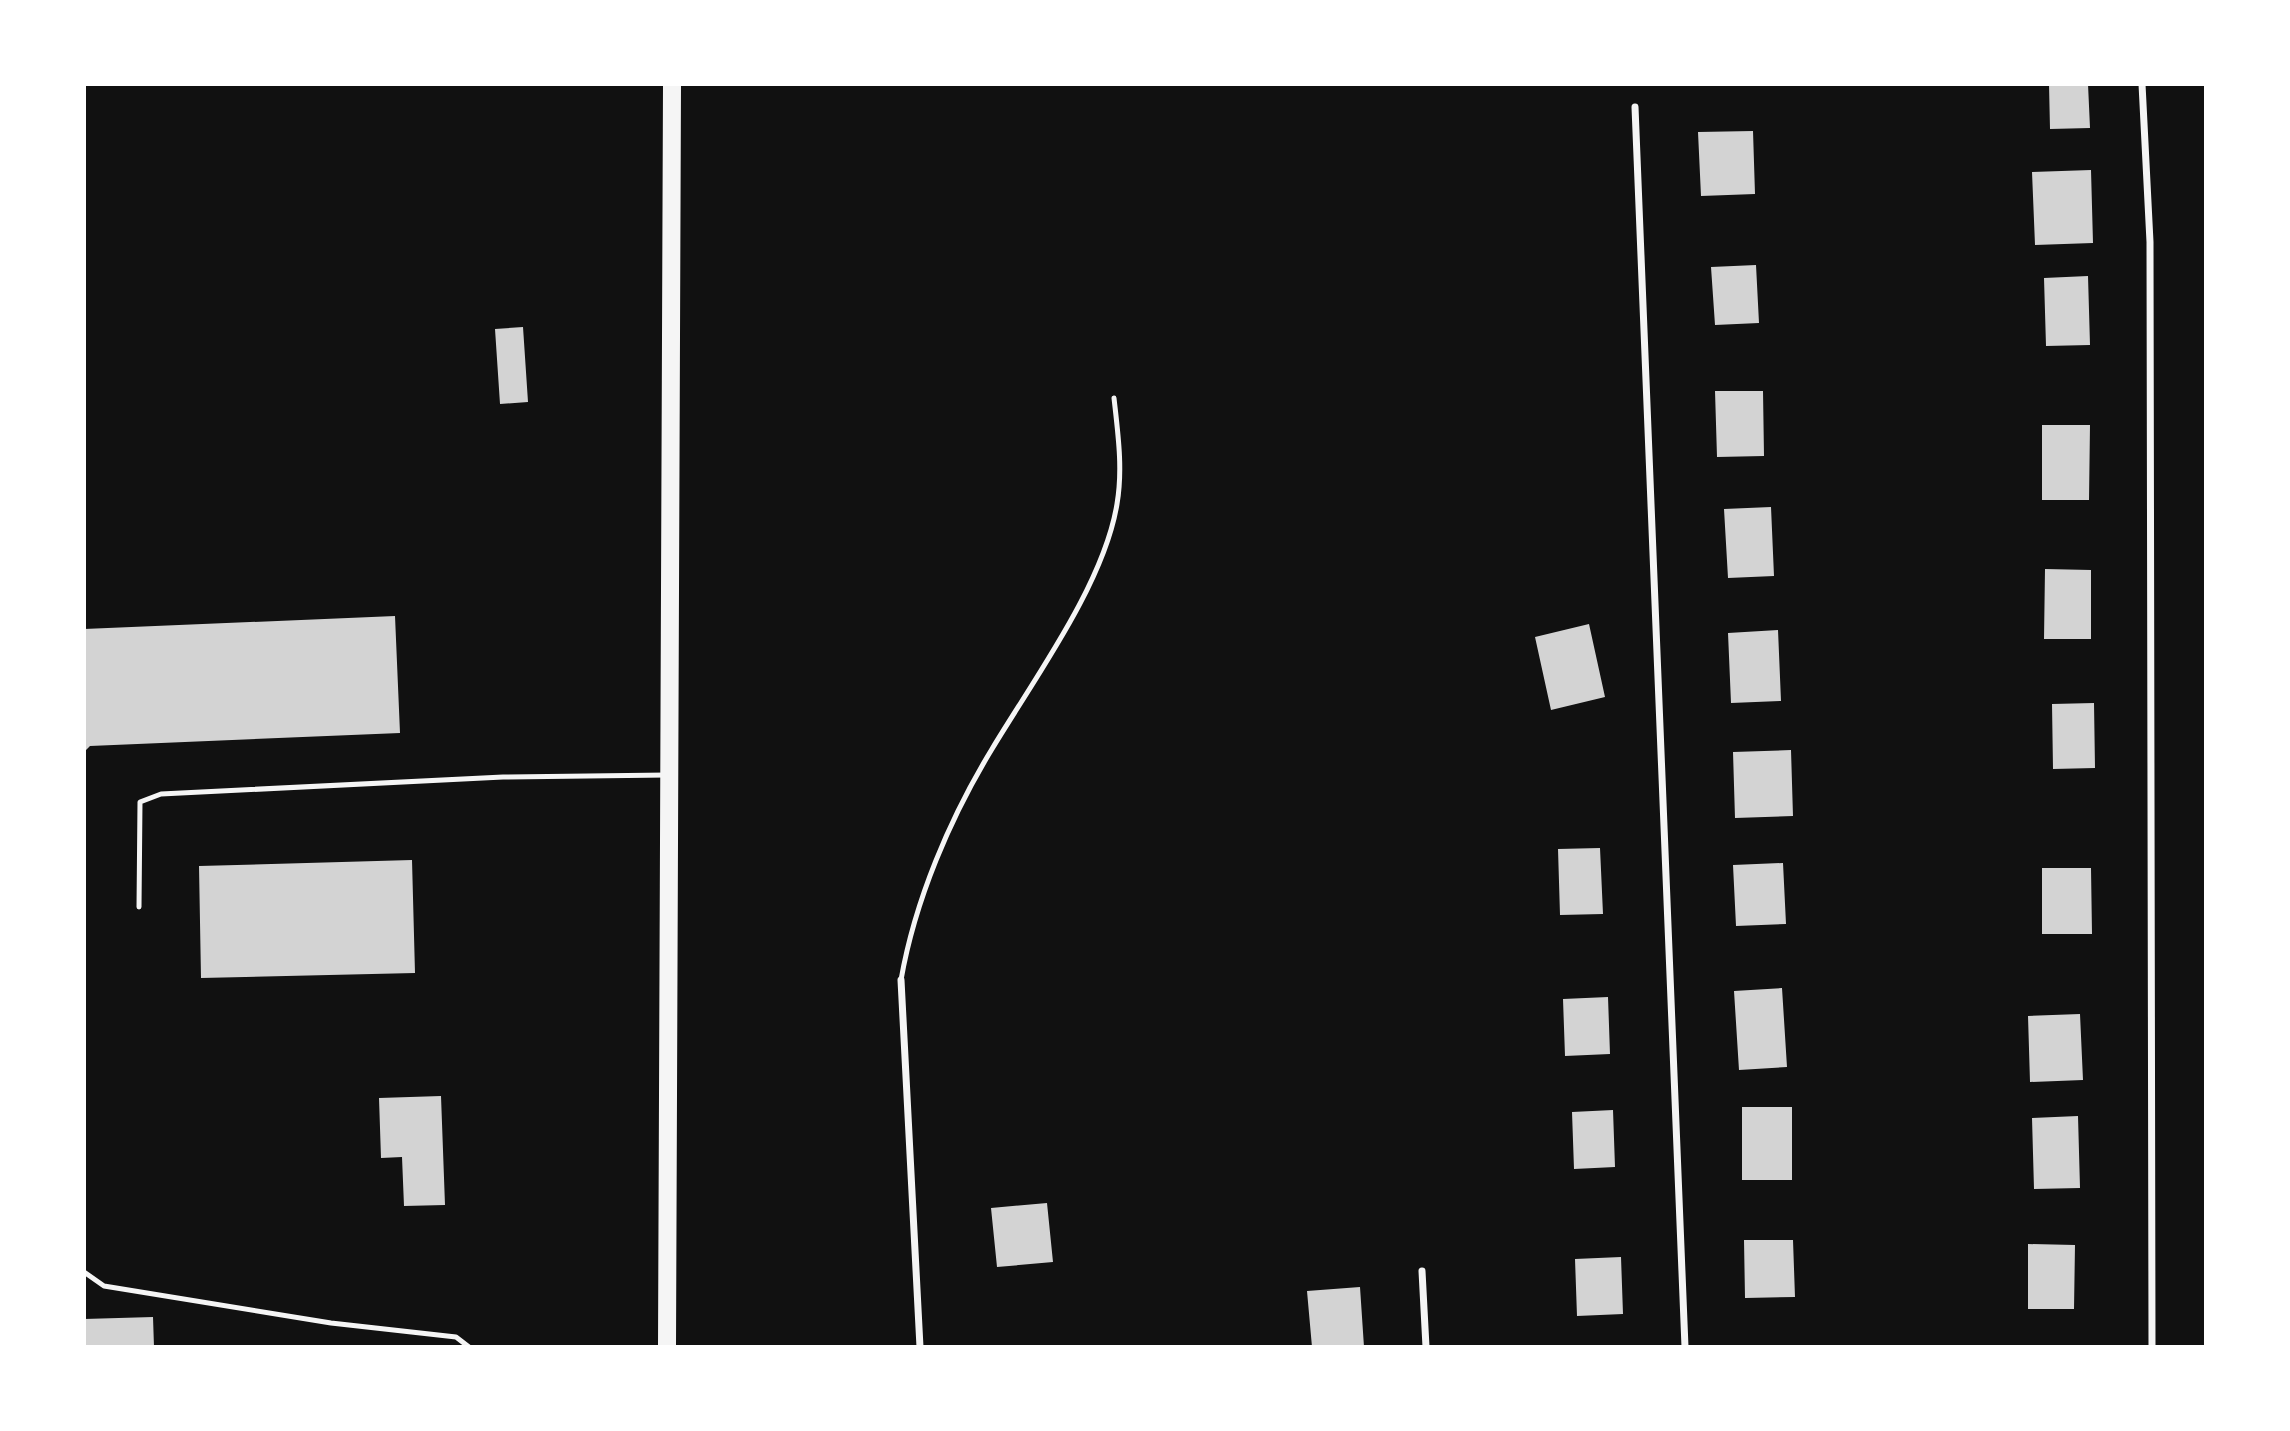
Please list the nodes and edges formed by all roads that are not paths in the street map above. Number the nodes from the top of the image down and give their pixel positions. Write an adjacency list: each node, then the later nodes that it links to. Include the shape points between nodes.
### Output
1 (672, 84): 5 (main road)
2 (2142, 84): 15 (street, via 2150,256)
3 (1635, 107): 14 (street)
4 (1114, 398): 7 (lane, via 1121,461 1109,538 1038,678 991,751 954,821 927,885)
5 (668, 775): 6 (lane, via 161,794 140,802); 11 (main road)
6 (139, 907)
7 (901, 980): 12 (street)
8 (1422, 1271): 13 (street)
9 (84, 1272): 10 (lane, via 104,1286 331,1323 456,1337)
10 (469, 1347)
11 (667, 1347)
12 (920, 1347)
13 (1426, 1347)
14 (1685, 1347)
15 (2152, 1347)

